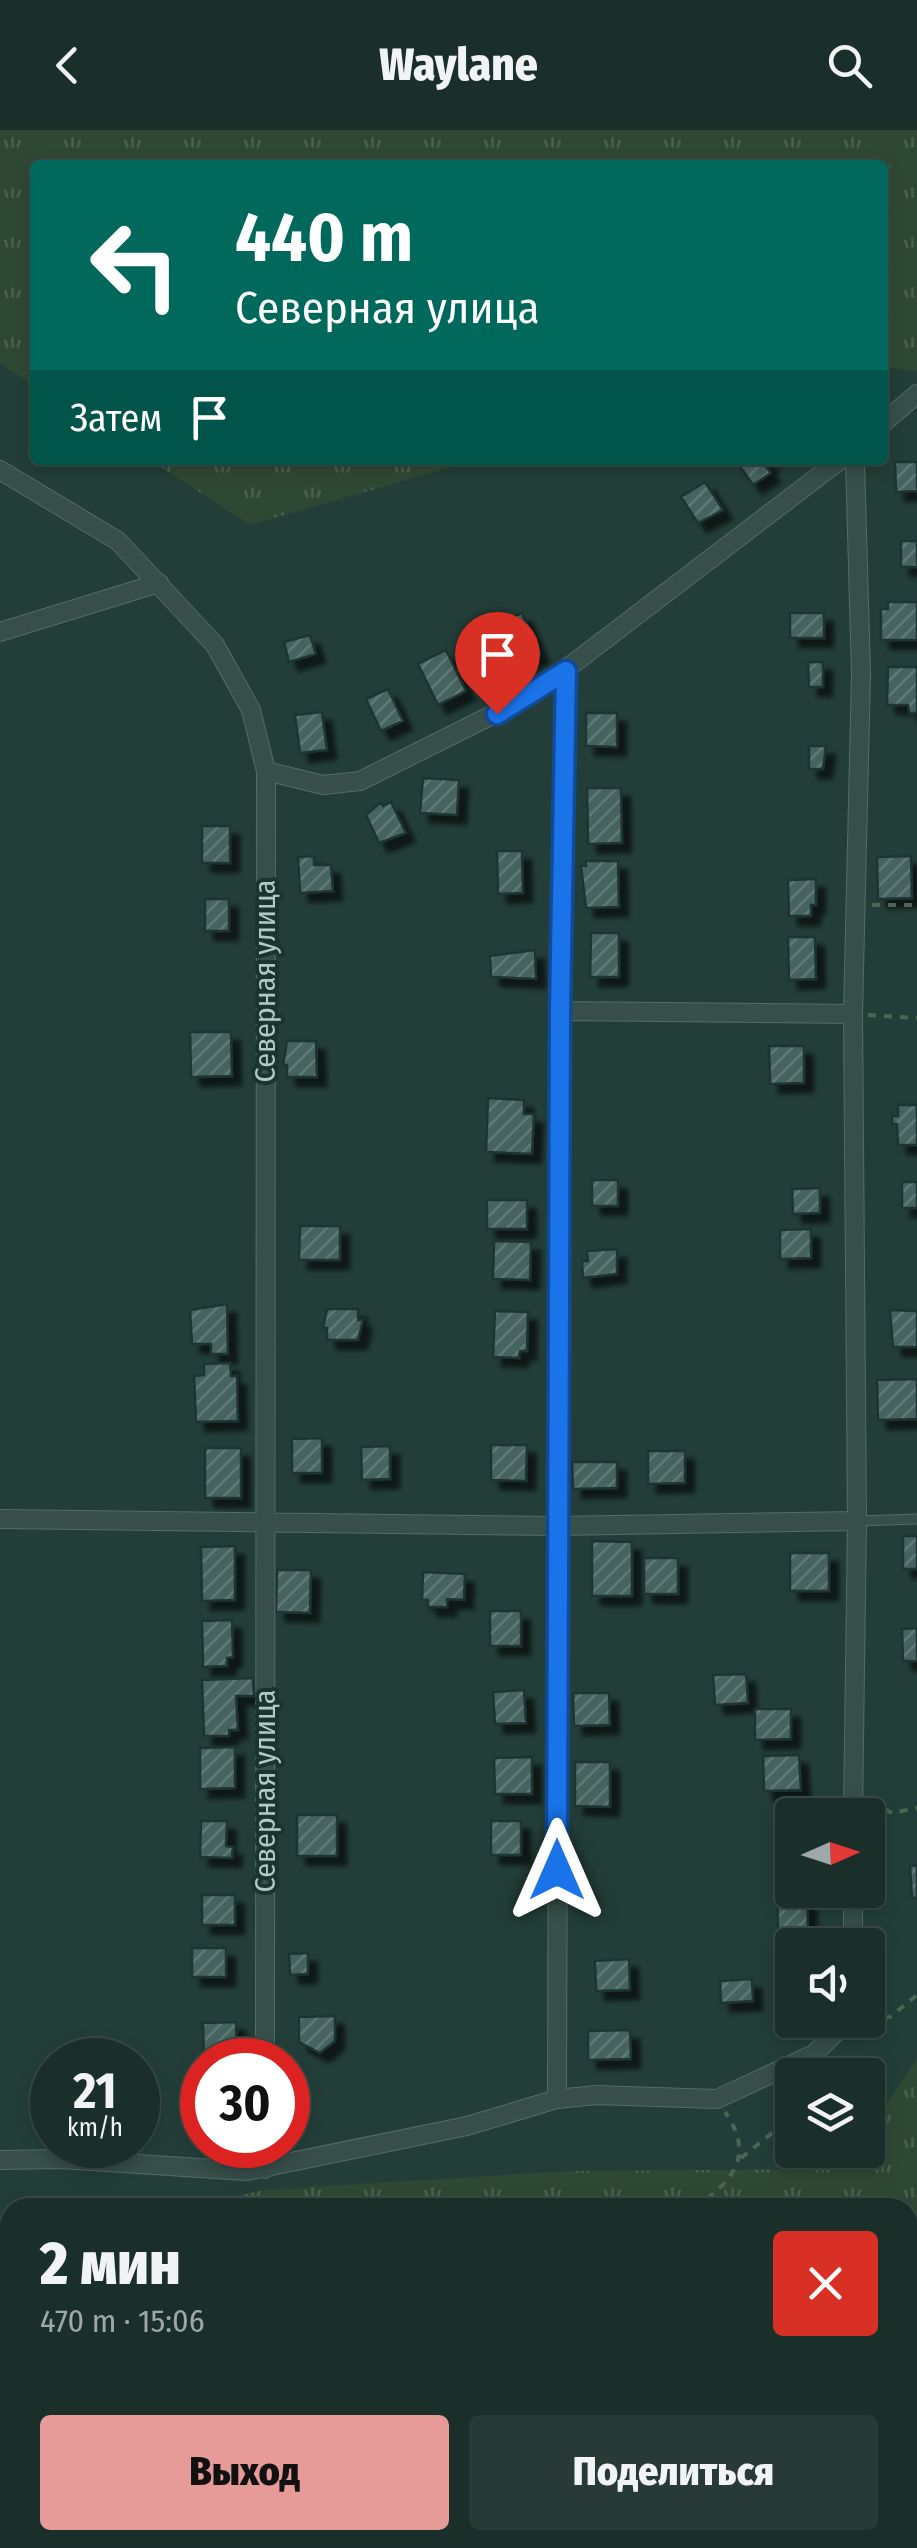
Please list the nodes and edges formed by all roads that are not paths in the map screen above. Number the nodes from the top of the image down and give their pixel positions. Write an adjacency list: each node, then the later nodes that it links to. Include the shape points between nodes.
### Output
1 (917, 394): 2 (street)
2 (888, 419)
3 (833, 465): 8 (street)
4 (855, 465): 11 (street, via 861,674)
5 (0, 470): 6 (street, Северная улица, via 118,541)
6 (159, 584): 7 (street); 9 (street, Северная улица, via 236,677 252,710)
7 (0, 632)
8 (566, 671): 9 (street, via 532,696 360,781 323,784); 10 (street)
9 (266, 771): 15 (street, Северная улица)
10 (560, 1011): 11 (street); 16 (street)
11 (853, 1014): 14 (street)
12 (0, 1519): 15 (street)
13 (917, 1520): 14 (lane)
14 (858, 1521): 16 (street); 17 (street)
15 (264, 1522): 16 (street); 18 (street, Северная улица)
16 (557, 1526): 20 (street)
17 (853, 1798)
18 (265, 2038)
19 (830, 2038): 20 (street, via 814,2054 716,2099)
20 (557, 2099): 22 (street, via 468,2126)
21 (0, 2160): 22 (street)
22 (265, 2169)

